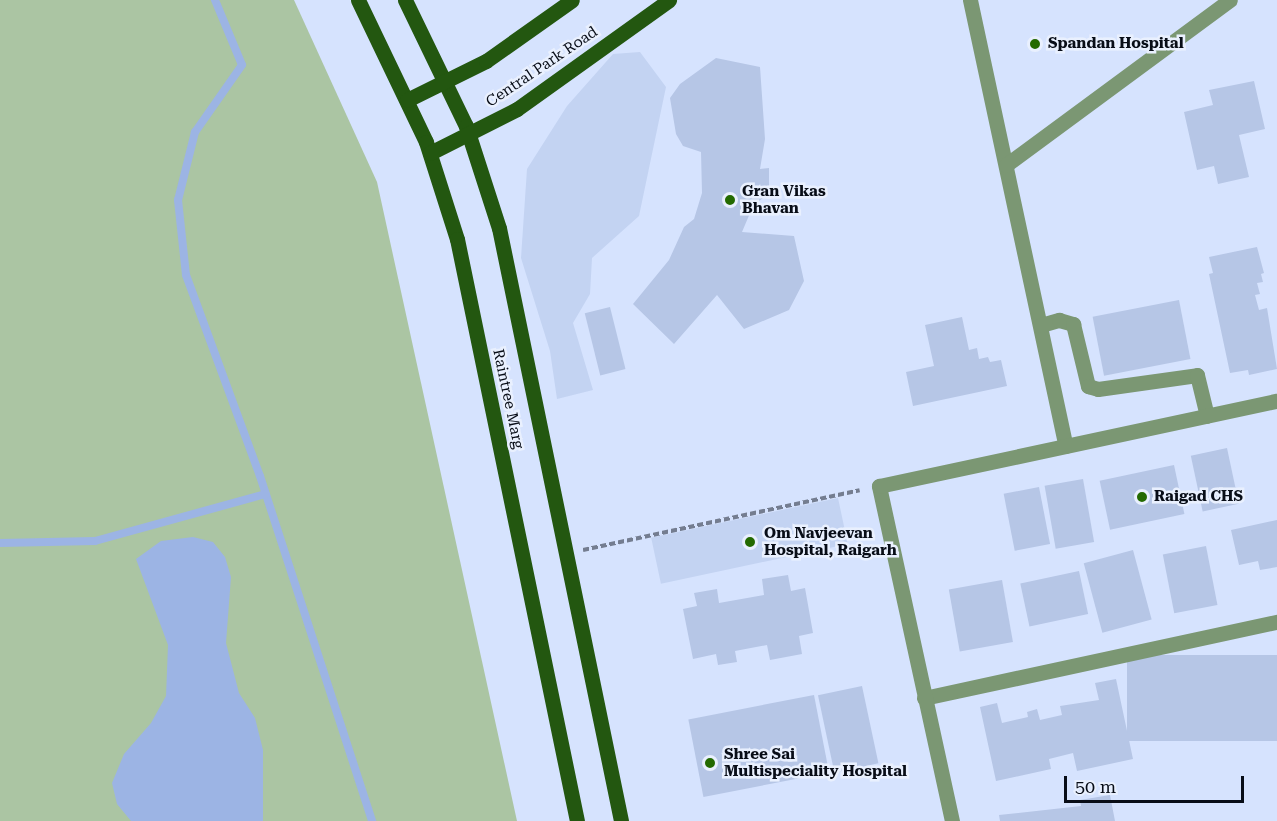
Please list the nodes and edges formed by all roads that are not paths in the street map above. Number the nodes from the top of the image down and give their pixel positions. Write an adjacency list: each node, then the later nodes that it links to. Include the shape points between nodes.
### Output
1 (358, 0): 8 (main road, Raintree Marg)
2 (405, 0): 7 (main road, Raintree Marg)
3 (572, 0): 7 (main road, via 486,61)
4 (669, 0): 9 (main road, Central Park Road, via 517,109)
5 (970, 0): 11 (street)
6 (1230, 0): 11 (street)
7 (446, 82): 8 (main road); 9 (main road, Raintree Marg)
8 (407, 100): 10 (main road, Raintree Marg)
9 (469, 135): 10 (main road, Central Park Road); 19 (main road, Raintree Marg, via 499,228)
10 (430, 153): 18 (main road, Raintree Marg, via 457,238)
11 (1006, 165): 12 (street)
12 (1041, 325): 14 (street, via 1059,320 1073,324 1088,386 1098,389 1197,375); 15 (street)
13 (1277, 400): 14 (street)
14 (1207, 416): 15 (street)
15 (1066, 446): 17 (street, via 879,486)
16 (1277, 622): 17 (street)
17 (924, 698): 20 (street)
18 (577, 821)
19 (621, 821)
20 (952, 821)

